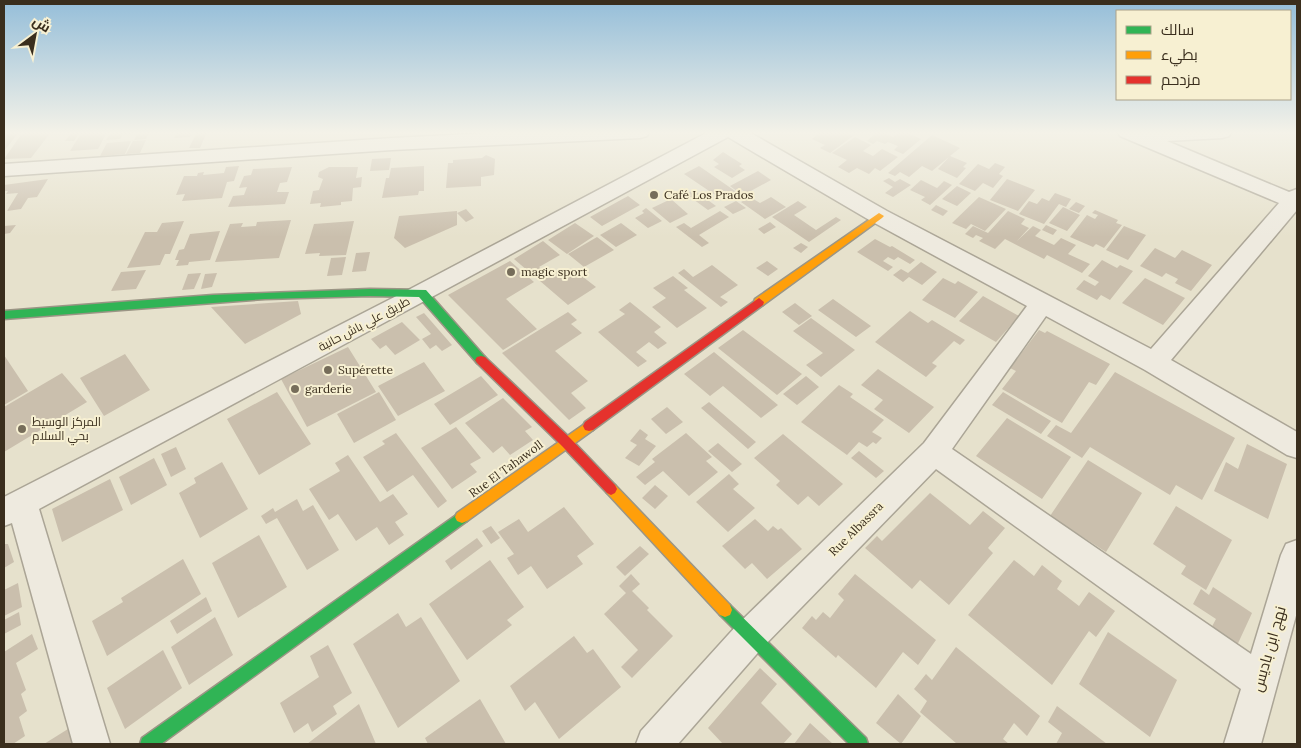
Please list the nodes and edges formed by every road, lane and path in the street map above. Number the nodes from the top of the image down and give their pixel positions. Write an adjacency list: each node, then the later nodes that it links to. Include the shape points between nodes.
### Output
1 (42, 167): 5 (street)
2 (662, 167): 8 (street, طريق علي باش حانبة)
3 (787, 167): 7 (street)
4 (1214, 167): 6 (street)
5 (4, 170)
6 (1296, 200): 11 (street)
7 (879, 216): 9 (street); 12 (street, Rue El Tahawoll)
8 (422, 293): 10 (street, via 274,296); 12 (street, via 485,364); 15 (street, طريق علي باش حانبة)
9 (1043, 302): 11 (street); 14 (street, Rue Albassra)
10 (4, 315)
11 (1154, 363): 13 (street)
12 (566, 442): 17 (street); 20 (street, Rue El Tahawoll)
13 (1297, 446)
14 (934, 452): 17 (street, Rue Albassra); 18 (street)
15 (13, 507): 19 (street)
16 (1297, 555): 18 (street, نهج ابن باديس)
17 (750, 636): 21 (street, Rue Albassra); 22 (street)
18 (1260, 681): 23 (street, نهج ابن باديس)
19 (91, 744)
20 (148, 744)
21 (654, 744)
22 (860, 744)
23 (1243, 744)

